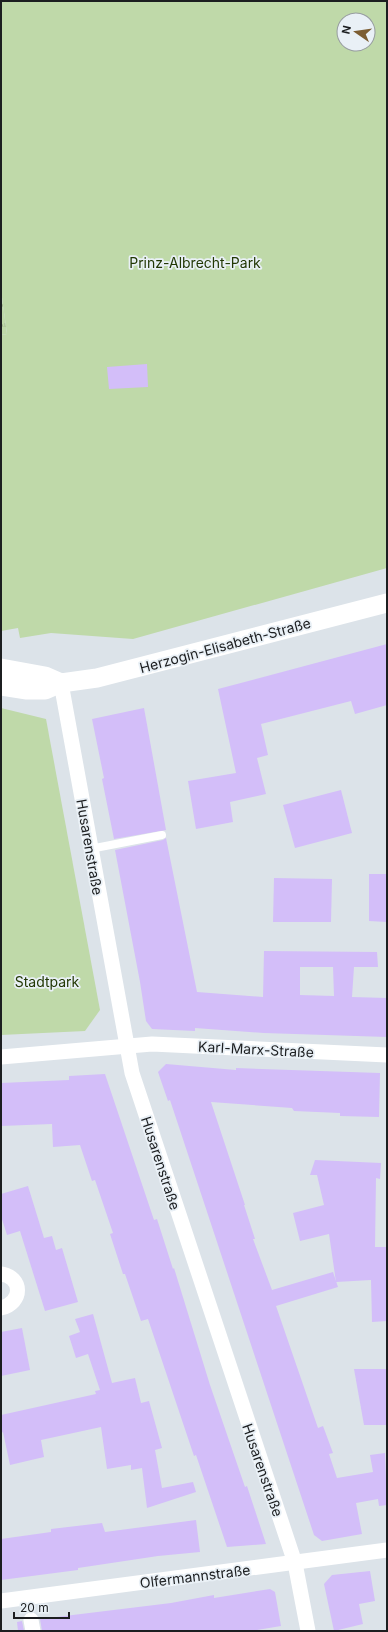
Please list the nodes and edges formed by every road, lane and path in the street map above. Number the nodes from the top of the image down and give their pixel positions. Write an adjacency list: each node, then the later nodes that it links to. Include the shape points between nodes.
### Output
1 (387, 603): 3 (street, Herzogin-Elisabeth-Straße, via 113,674)
2 (1, 668): 3 (street, via 45,676)
3 (61, 683): 4 (street, Herzogin-Elisabeth-Straße, via 45,690); 6 (street, Husarenstraße)
4 (1, 686)
5 (162, 835): 6 (lane)
6 (90, 848): 7 (street, Husarenstraße)
7 (126, 1047): 8 (street, Karl-Marx-Straße, via 152,1044); 9 (street, Karl-Marx-Straße); 13 (street, Husarenstraße, via 132,1073)
8 (387, 1055)
9 (1, 1057)
10 (1, 1274): 11 (street, via 13,1279 18,1287 14,1301)
11 (1, 1308)
12 (387, 1550): 13 (street, Olfermannstraße)
13 (295, 1563): 14 (street, Olfermannstraße); 15 (street, Husarenstraße)
14 (1, 1601)
15 (308, 1631)

